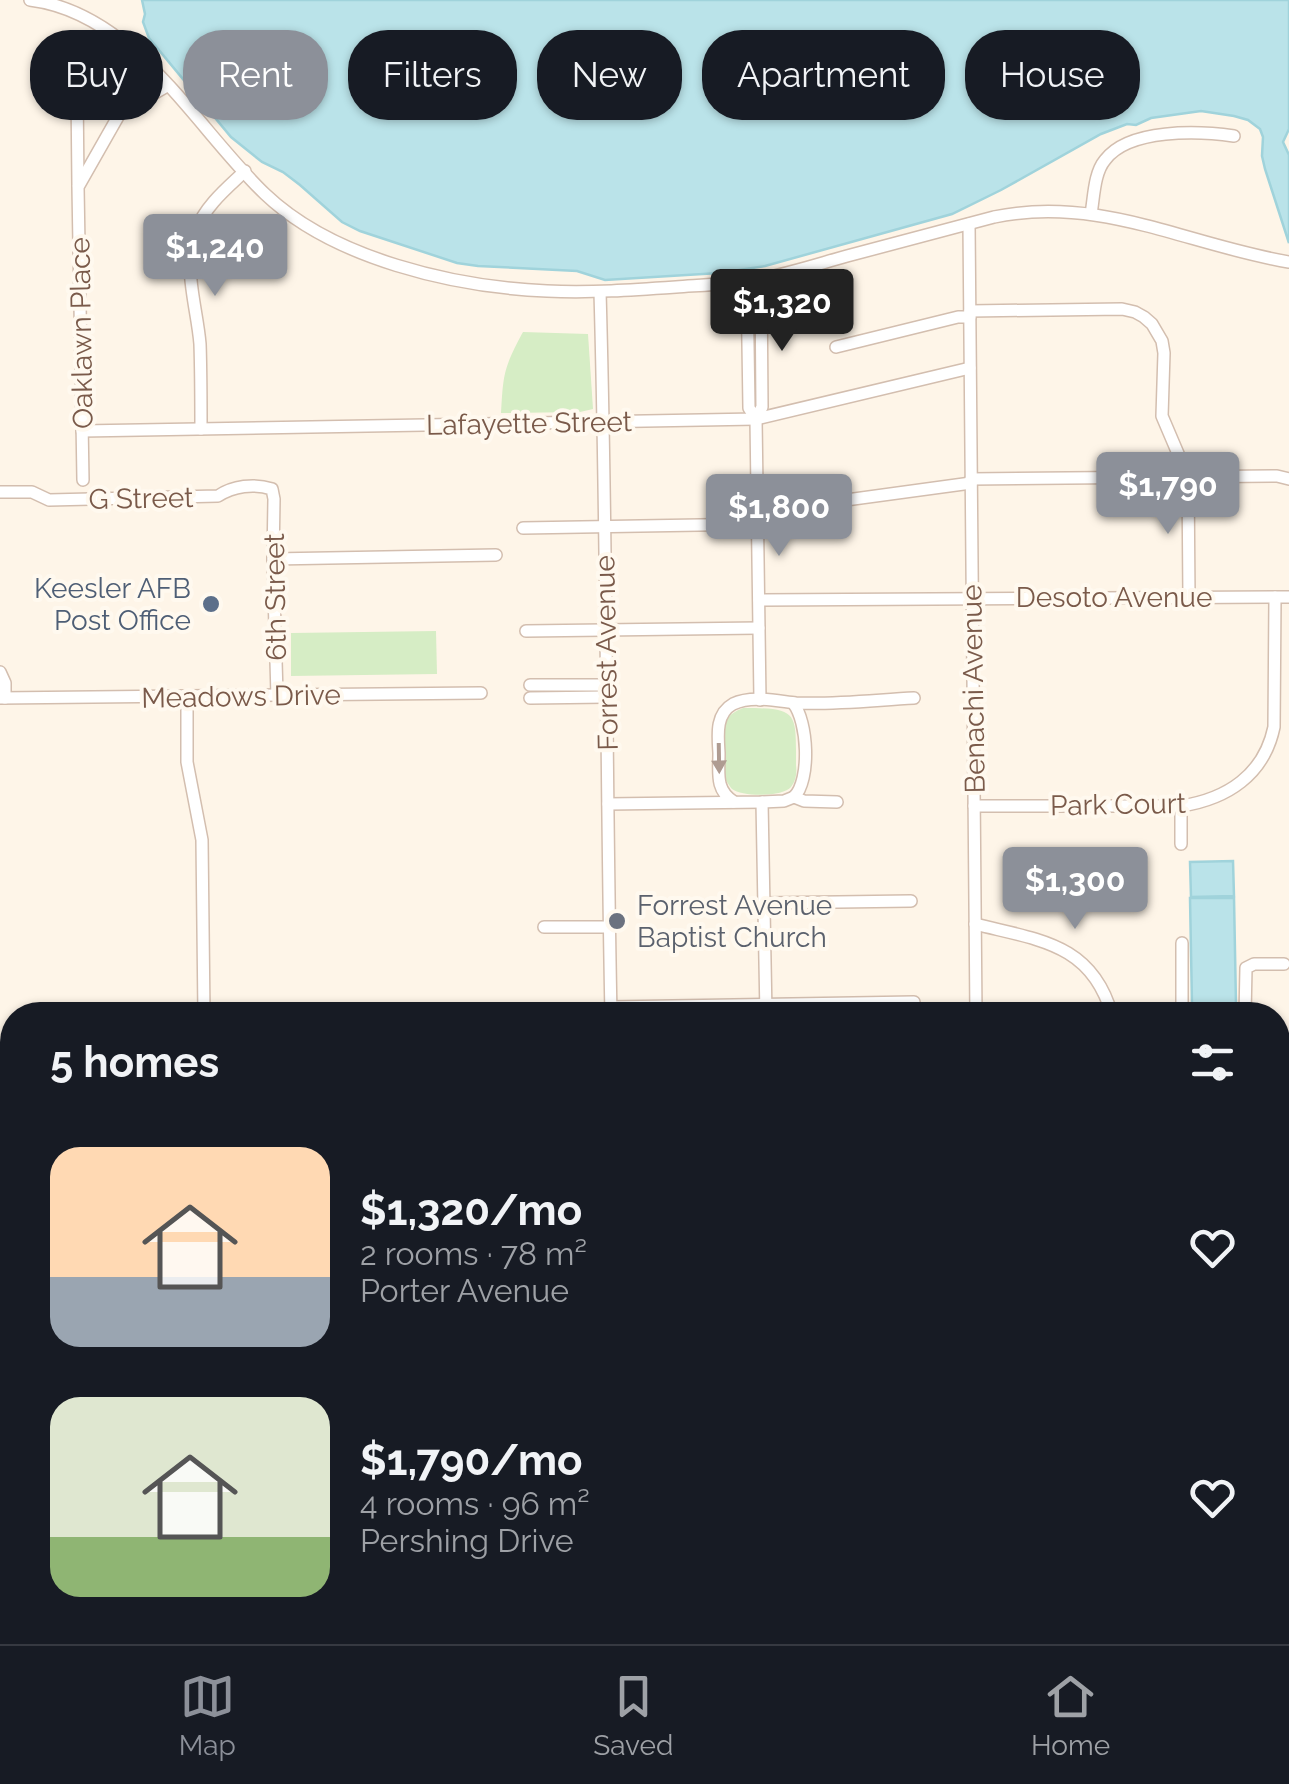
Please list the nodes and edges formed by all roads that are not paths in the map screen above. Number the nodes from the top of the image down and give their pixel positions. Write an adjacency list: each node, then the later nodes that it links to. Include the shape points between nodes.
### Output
1 (30, 0): 2 (street, via 98,23)
2 (167, 86): 3 (street); 7 (street)
3 (163, 88)
4 (77, 120): 8 (street, Oaklawn Place)
5 (117, 120): 8 (street)
6 (1234, 136): 9 (street, via 1160,134 1122,146 1102,162)
7 (245, 171): 13 (street, via 290,216 373,257 482,284); 19 (street, via 211,203 192,242)
8 (78, 187): 20 (street, Oaklawn Place)
9 (1092, 214): 10 (street, via 1018,213); 11 (street)
10 (969, 224): 12 (street); 14 (street, Benachi Avenue)
11 (1289, 262)
12 (754, 280): 13 (street); 17 (street, via 762,407)
13 (600, 292): 18 (street, Forrest Avenue)
14 (970, 314): 15 (street); 16 (street, Benachi Avenue); 21 (street, via 1122,310 1144,317 1162,341 1162,416)
15 (836, 347)
16 (970, 368): 17 (street, Lafayette Street); 24 (street, Benachi Avenue)
17 (756, 420): 18 (street, Lafayette Street); 27 (street)
18 (604, 422): 19 (street, Lafayette Street); 28 (street, Forrest Avenue)
19 (202, 430): 20 (street, Lafayette Street)
20 (82, 431): 22 (street, Oaklawn Place)
21 (1188, 477): 23 (street); 24 (street); 32 (street)
22 (83, 480)
23 (1289, 480)
24 (971, 481): 27 (street); 34 (street, Benachi Avenue)
25 (0, 492): 26 (street, G Street, via 68,500 218,496 234,487 264,487)
26 (274, 499): 31 (street, 6th Street)
27 (758, 518): 28 (street); 35 (street)
28 (605, 525): 29 (street); 37 (street, Forrest Avenue)
29 (523, 528)
30 (496, 555): 31 (street)
31 (274, 559): 43 (street, 6th Street)
32 (1189, 597): 33 (street, Desoto Avenue); 34 (street, Desoto Avenue)
33 (1282, 597): 55 (street, Park Court, via 1270,745 1244,782)
34 (972, 598): 35 (street, Desoto Avenue); 54 (street, Benachi Avenue)
35 (759, 600): 36 (street)
36 (759, 628): 37 (street); 47 (street)
37 (605, 630): 38 (street); 41 (street, Forrest Avenue)
38 (526, 632)
39 (0, 672): 45 (street)
40 (530, 691): 41 (street)
41 (606, 691): 53 (street, Forrest Avenue)
42 (481, 694): 43 (street, Meadows Drive)
43 (277, 695): 44 (street, Meadows Drive)
44 (187, 696): 45 (street, Meadows Drive); 64 (street, via 187,762 202,840)
45 (3, 698)
46 (914, 698): 48 (street)
47 (760, 700): 48 (street); 50 (street, one-way to 50, via 734,704 720,719 719,785)
48 (794, 703): 49 (street, via 805,758 803,784)
49 (794, 797): 51 (street); 52 (street)
50 (734, 802): 51 (street); 53 (street)
51 (762, 802): 58 (street)
52 (837, 802)
53 (608, 804): 61 (street, Forrest Avenue)
54 (974, 806): 55 (street, Park Court); 59 (street, Benachi Avenue)
55 (1180, 806): 56 (street)
56 (1180, 844)
57 (911, 900): 58 (street)
58 (764, 903): 66 (street)
59 (975, 924): 67 (street, Benachi Avenue); 68 (street, via 1069,952 1095,976)
60 (544, 927): 61 (street)
61 (611, 927): 65 (street, Forrest Avenue)
62 (1182, 944): 69 (street)
63 (1284, 964): 70 (street, via 1246,968)
64 (204, 1002)
65 (611, 1002)
66 (766, 1002)
67 (976, 1002)
68 (1108, 1002)
69 (1182, 1002)
70 (1245, 1002)

